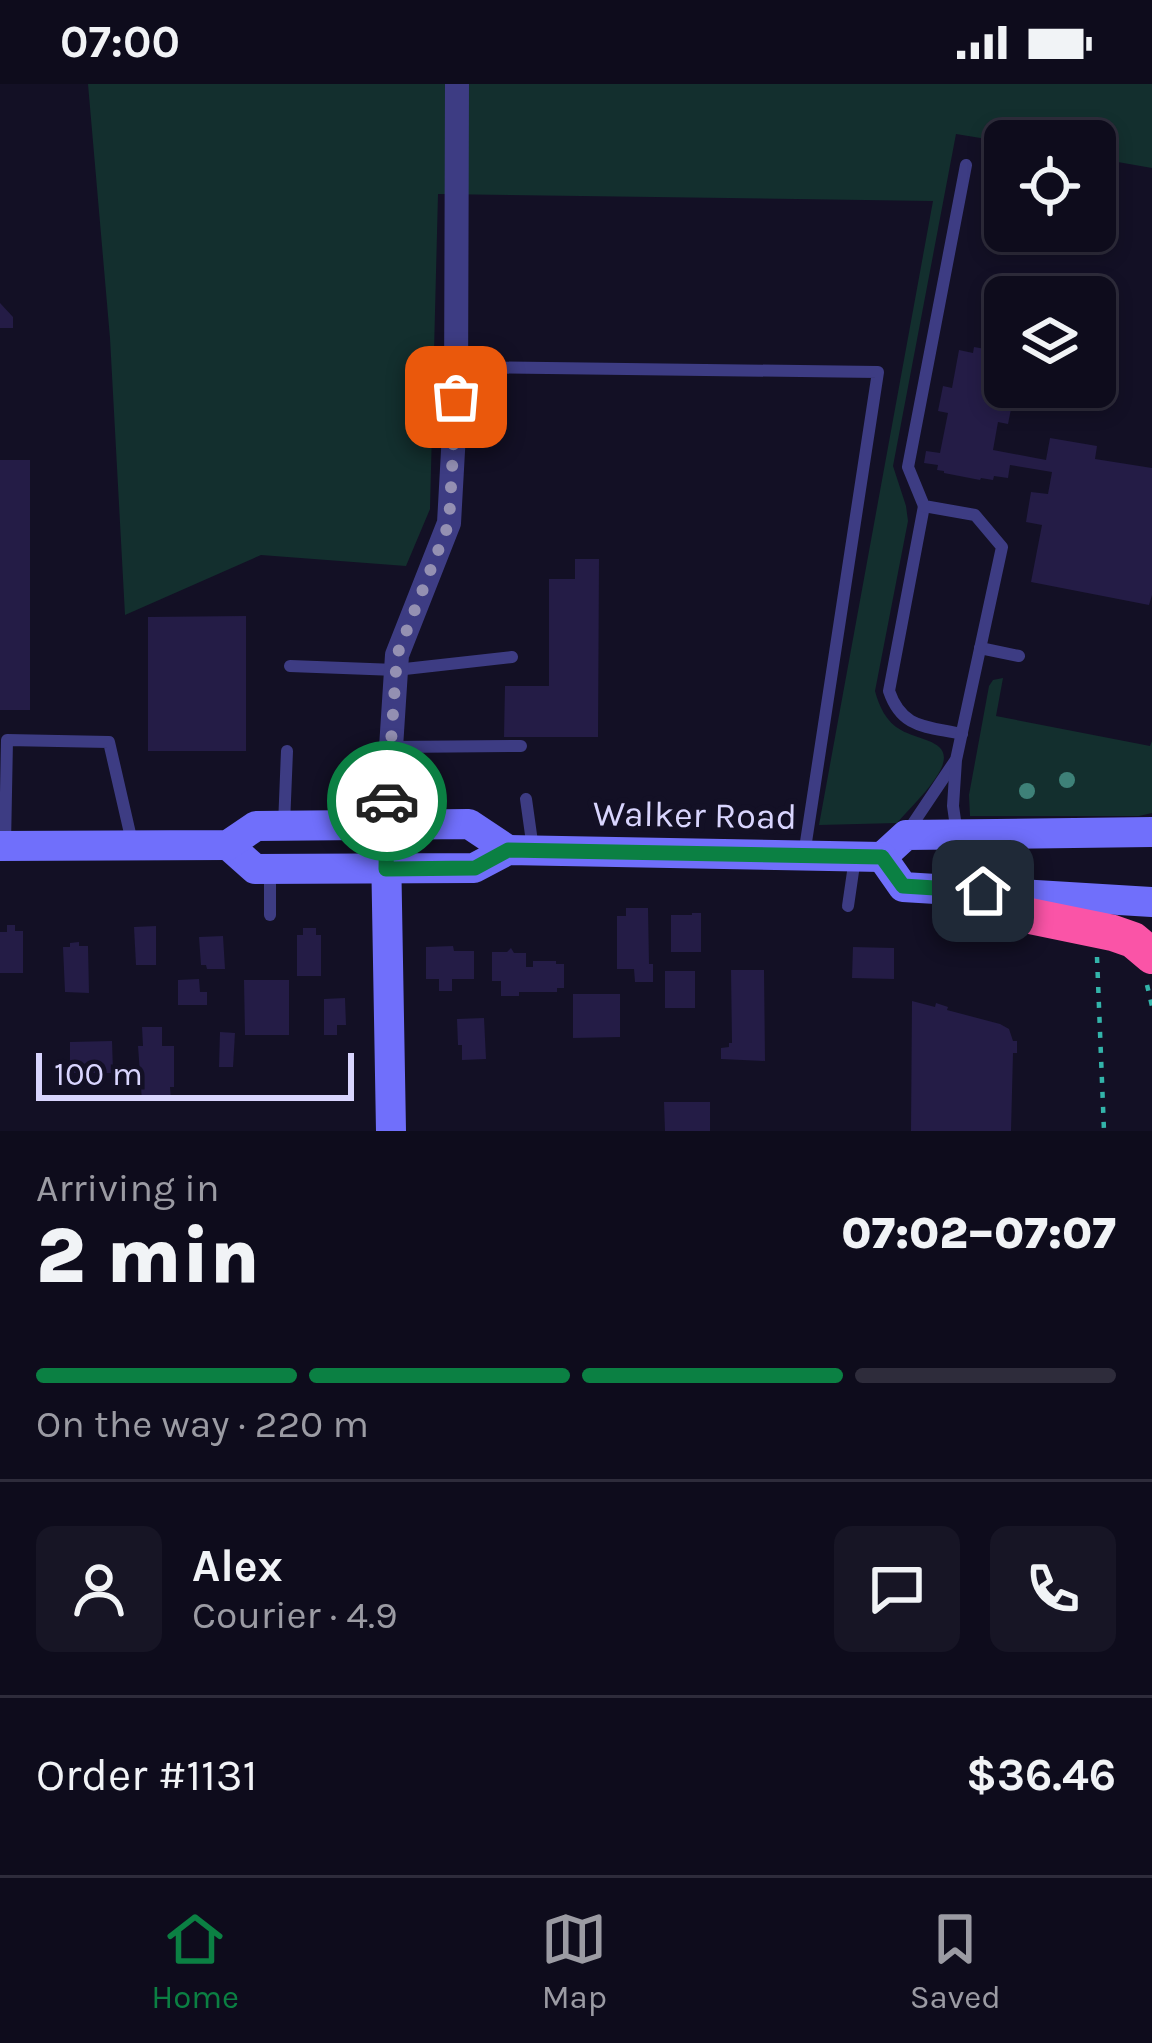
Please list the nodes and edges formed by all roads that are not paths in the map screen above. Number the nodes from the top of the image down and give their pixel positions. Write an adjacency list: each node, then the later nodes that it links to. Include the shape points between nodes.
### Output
1 (457, 84): 3 (street)
2 (966, 165): 4 (lane, via 908,467)
3 (456, 368): 9 (street, via 449,523); 25 (lane, via 878,372)
4 (924, 506): 5 (lane, via 975,515 1002,547); 10 (lane, via 889,691 908,722)
5 (980, 648): 6 (lane); 10 (lane)
6 (1019, 656)
7 (512, 657): 9 (lane)
8 (290, 666): 9 (lane)
9 (396, 670): 12 (street)
10 (962, 734): 14 (lane)
11 (521, 746): 12 (lane)
12 (391, 747): 16 (street)
13 (287, 751): 17 (lane)
14 (956, 760): 19 (lane); 20 (lane)
15 (526, 799): 24 (lane)
16 (386, 825): 17 (main road, Walker Road); 24 (main road, Walker Road, via 469,824); 28 (main road)
17 (284, 826): 22 (main road, Walker Road, via 256,826)
18 (1152, 832): 20 (main road)
19 (905, 835): 20 (main road); 26 (main road)
20 (957, 835)
21 (132, 844): 22 (main road, Walker Road); 23 (main road, Walker Road); 23 (lane, via 109,742 7,740)
22 (228, 845): 27 (main road, Walker Road, via 254,869)
23 (2, 846)
24 (520, 850): 25 (main road, Walker Road); 28 (main road, Walker Road, via 475,868)
25 (804, 856): 26 (main road, Walker Road)
26 (868, 857): 29 (main road, via 903,886); 31 (lane)
27 (270, 869): 28 (main road, Walker Road); 32 (lane)
28 (386, 869): 34 (main road)
29 (983, 891): 30 (main road); 33 (highway, via 1001,910 1113,933)
30 (1152, 902)
31 (848, 906)
32 (270, 915)
33 (1152, 956)
34 (391, 1131)

